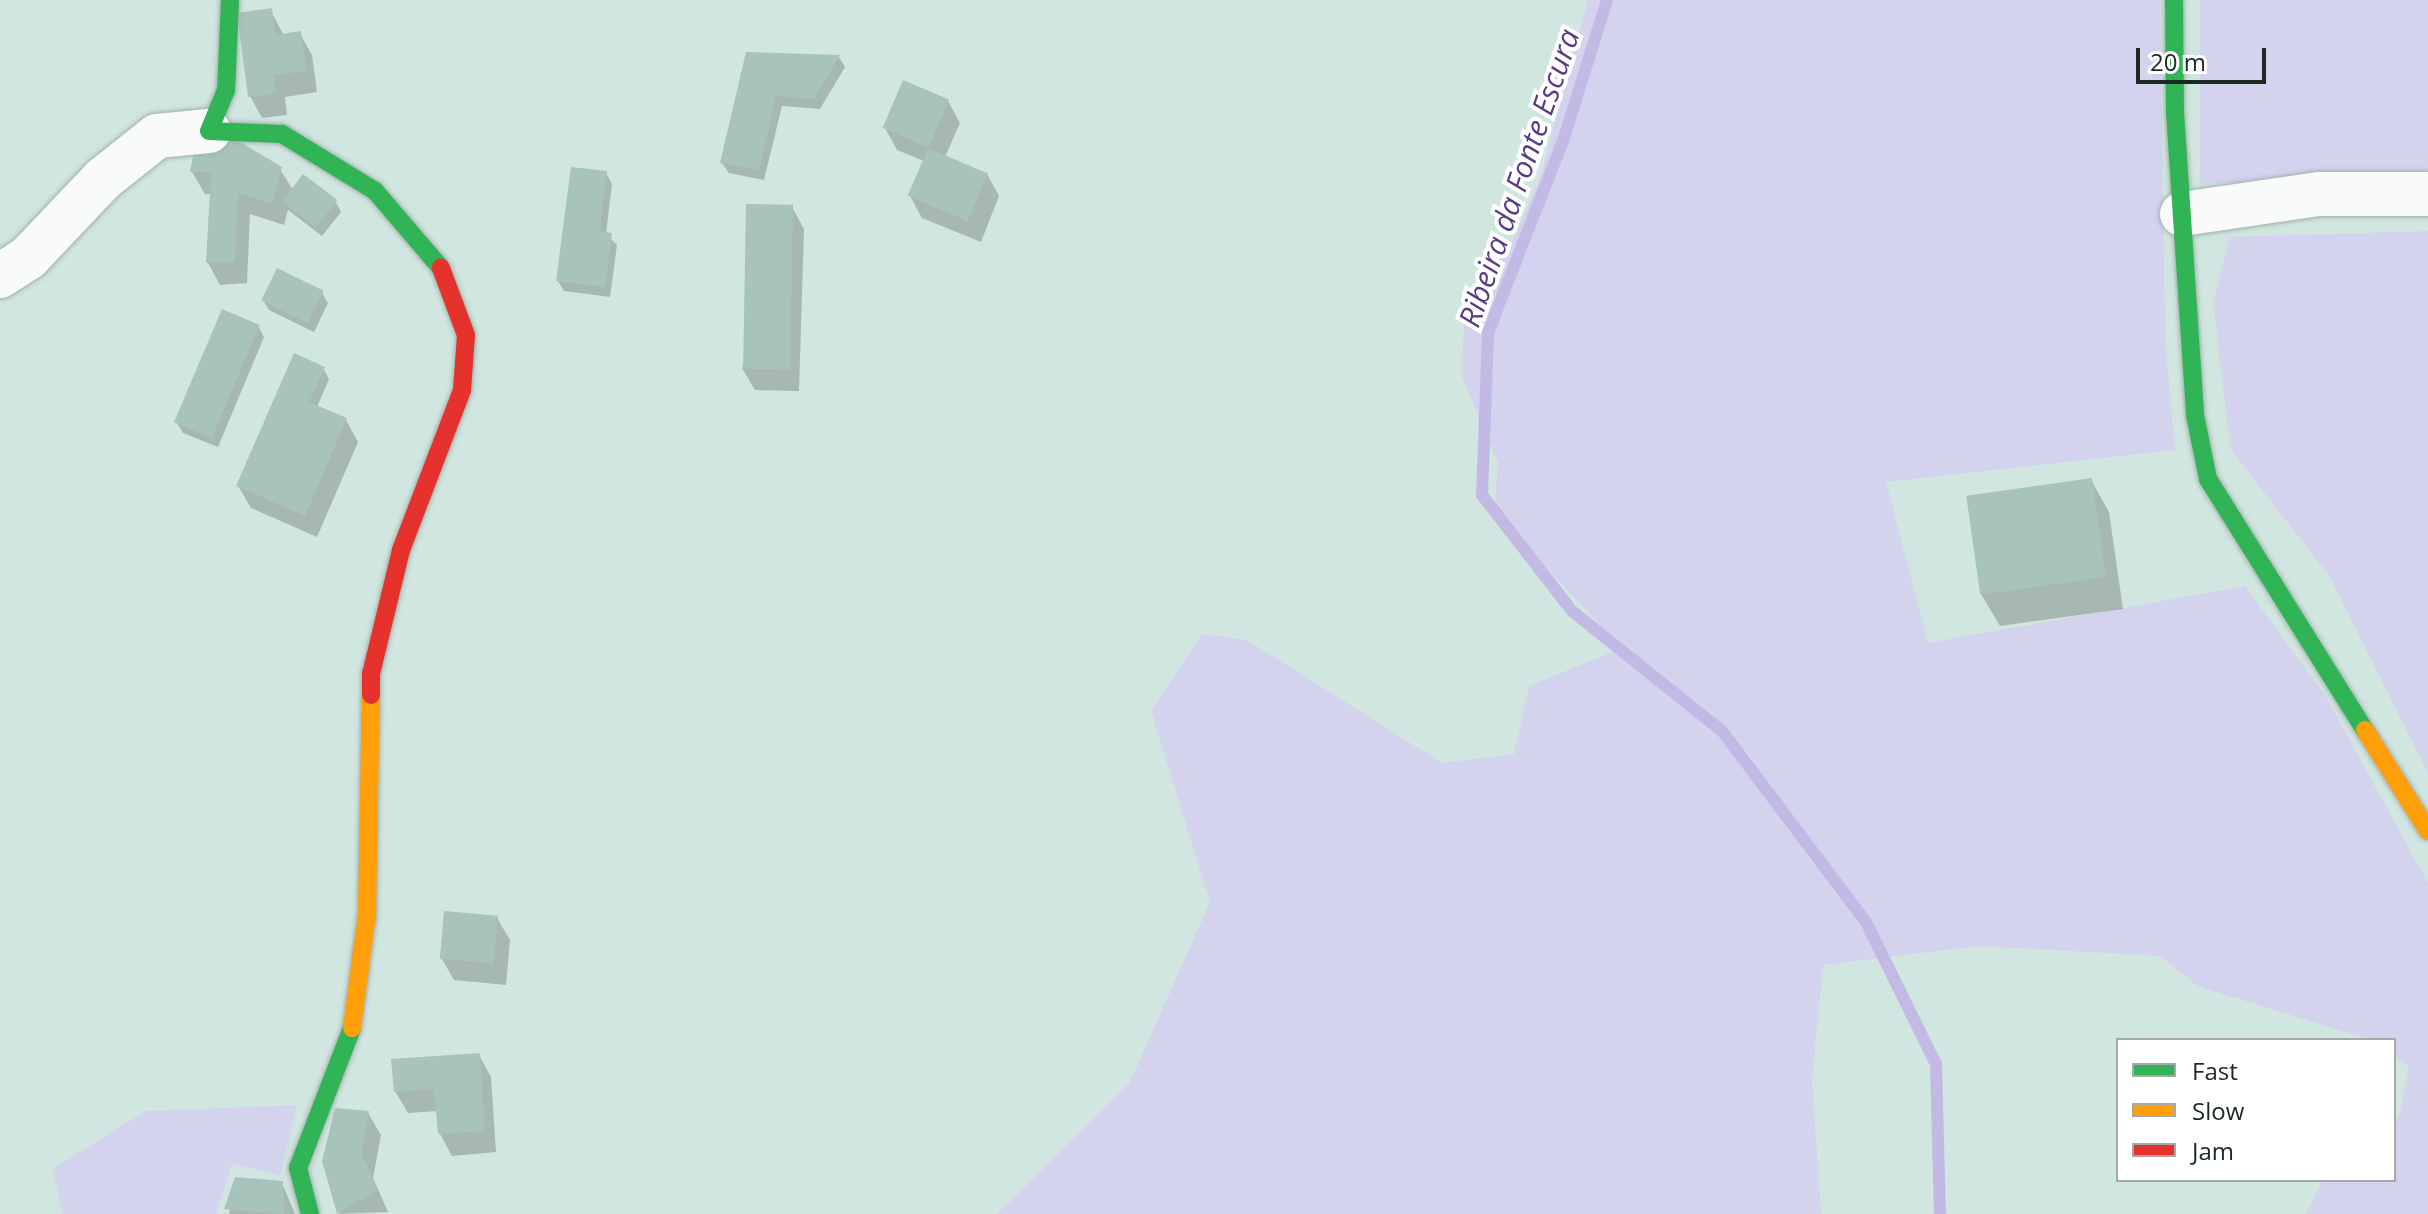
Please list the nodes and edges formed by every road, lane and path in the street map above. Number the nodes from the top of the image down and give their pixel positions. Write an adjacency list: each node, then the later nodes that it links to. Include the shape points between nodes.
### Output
1 (230, 0): 3 (street, via 226,90)
2 (2174, 0): 5 (street)
3 (209, 131): 6 (street, via 157,136 103,179 28,258); 8 (street, via 282,134 375,191 442,269 466,335 462,390 401,550 371,674 367,914 354,1024 298,1168)
4 (2428, 194): 5 (street, via 2319,194)
5 (2182, 214): 7 (street, via 2195,415 2208,479)
6 (0, 276)
7 (2428, 831)
8 (310, 1214)

